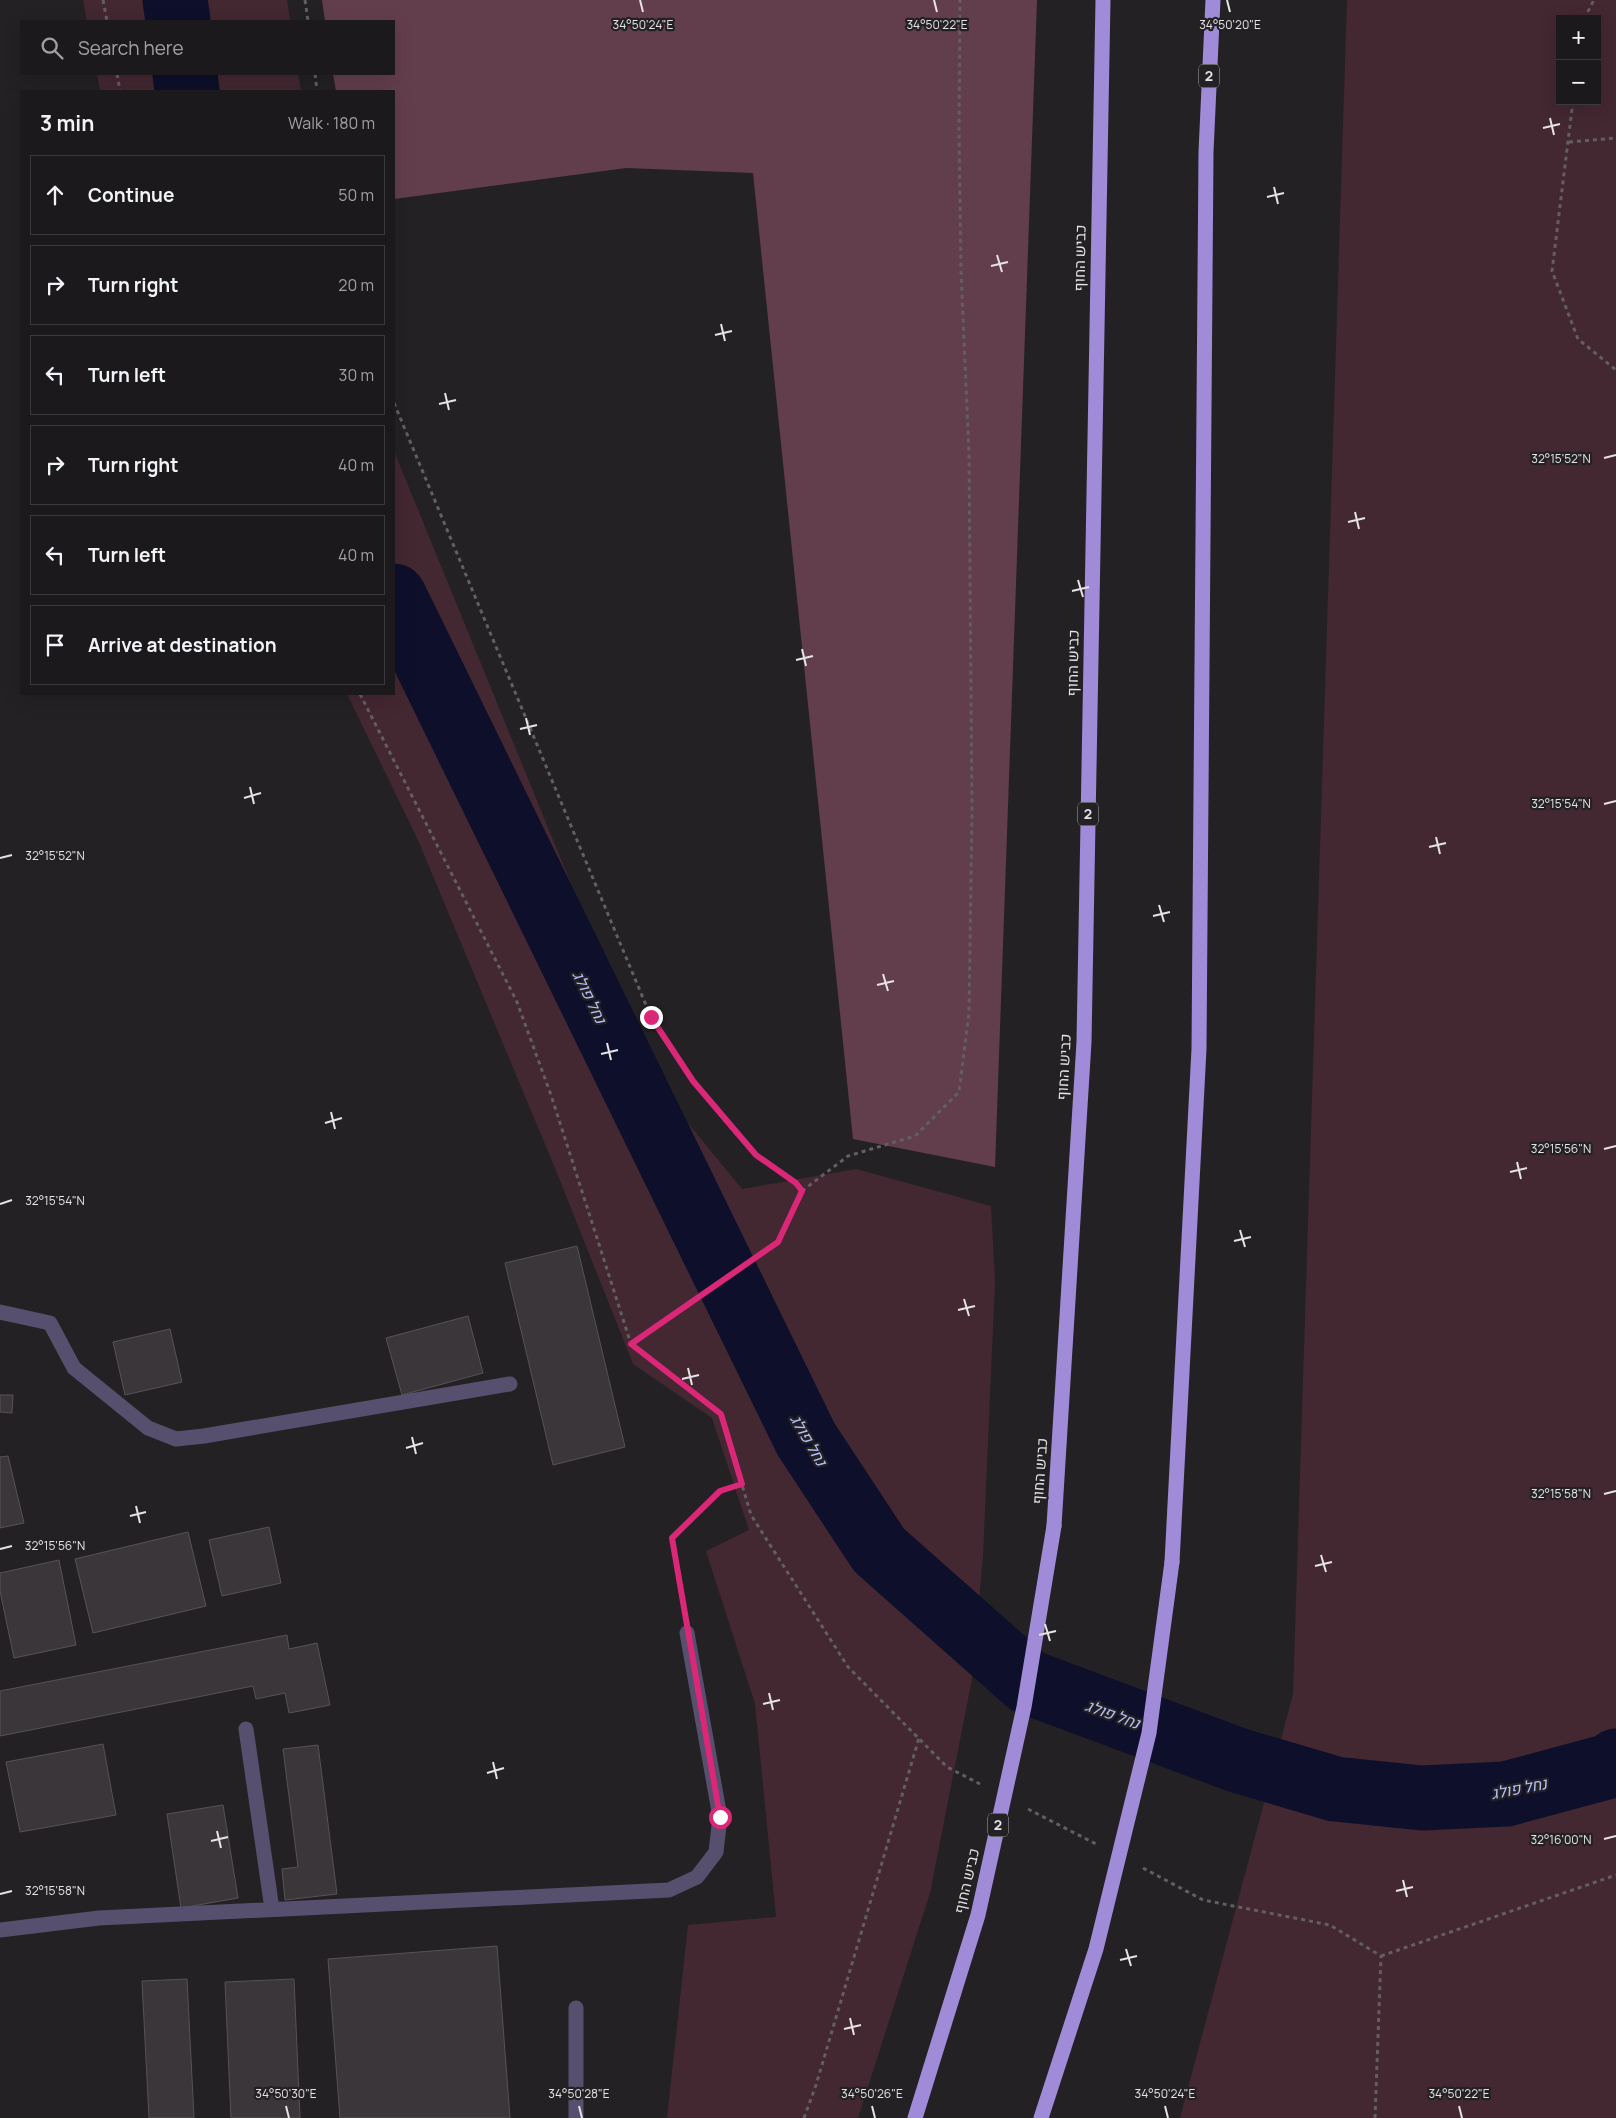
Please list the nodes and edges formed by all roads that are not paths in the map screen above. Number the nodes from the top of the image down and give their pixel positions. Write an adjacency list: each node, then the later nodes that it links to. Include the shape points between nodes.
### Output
1 (1104, 0): 11 (highway, כביש החוף / 2, bridge, via 1084,1042 1054,1526 1024,1707 978,1915)
2 (1213, 0): 12 (highway, 2, bridge, via 1206,152 1199,1049 1172,1562 1149,1734 1096,1949)
3 (0, 1312): 4 (lane, via 50,1323 74,1368 148,1428 176,1439)
4 (510, 1384)
5 (688, 1633): 7 (lane, via 720,1817 716,1852 697,1877 669,1890)
6 (246, 1729): 7 (lane)
7 (272, 1909): 8 (lane, via 99,1918)
8 (0, 1930)
9 (576, 2008): 10 (lane)
10 (576, 2118)
11 (916, 2118)
12 (1041, 2118)

